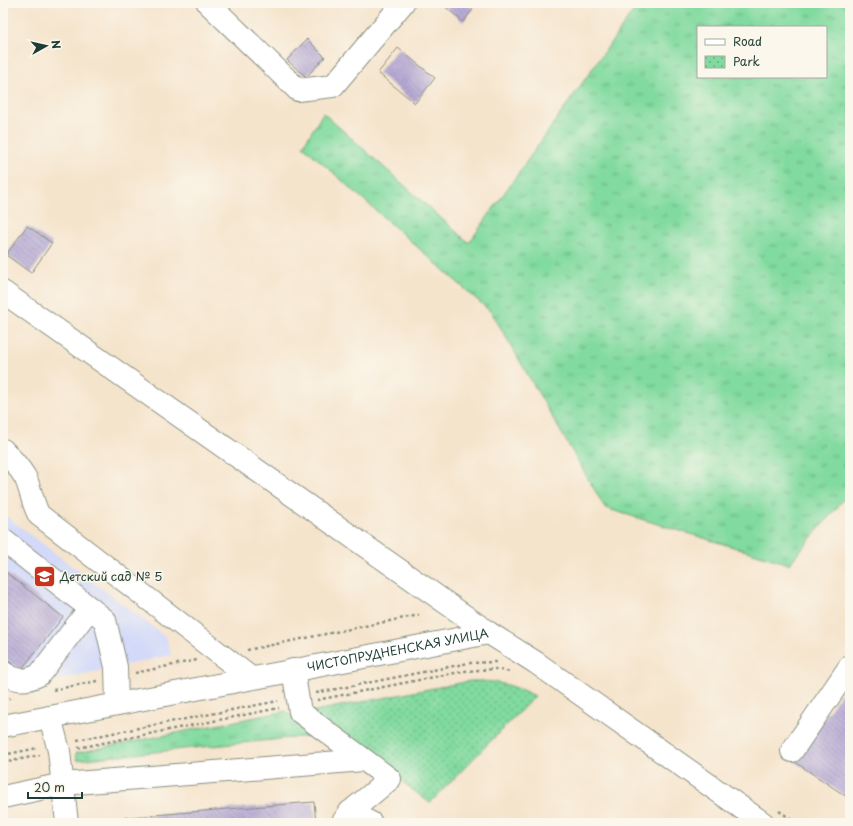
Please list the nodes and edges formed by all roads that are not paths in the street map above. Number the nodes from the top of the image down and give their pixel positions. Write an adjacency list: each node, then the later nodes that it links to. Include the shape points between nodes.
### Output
1 (208, 3): 2 (street, via 298,90 332,86)
2 (403, 3)
3 (3, 292): 7 (street)
4 (3, 450): 11 (street, via 13,459 25,478 39,515)
5 (3, 540): 6 (street)
6 (90, 608): 10 (street, via 39,675 19,680); 12 (street, via 106,622 117,677)
7 (489, 633): 9 (street, ЧИСТОПРУДНЕНСКАЯ УЛИЦА); 22 (street, ЧИСТОПРУДНЕНСКАЯ УЛИЦА, via 535,662)
8 (850, 666): 15 (street)
9 (293, 670): 11 (street, ЧИСТОПРУДНЕНСКАЯ УЛИЦА); 16 (street, via 300,712)
10 (3, 672)
11 (250, 678): 12 (street, ЧИСТОПРУДНЕНСКАЯ УЛИЦА)
12 (117, 704): 13 (street, ЧИСТОПРУДНЕНСКАЯ УЛИЦА)
13 (50, 717): 14 (street, ЧИСТОПРУДНЕНСКАЯ УЛИЦА); 17 (street, via 59,748)
14 (4, 725)
15 (792, 751)
16 (364, 760): 17 (street); 19 (street, via 390,779)
17 (63, 784): 18 (street); 20 (street)
18 (3, 797)
19 (346, 817): 21 (street)
20 (67, 823)
21 (371, 823)
22 (763, 823)

